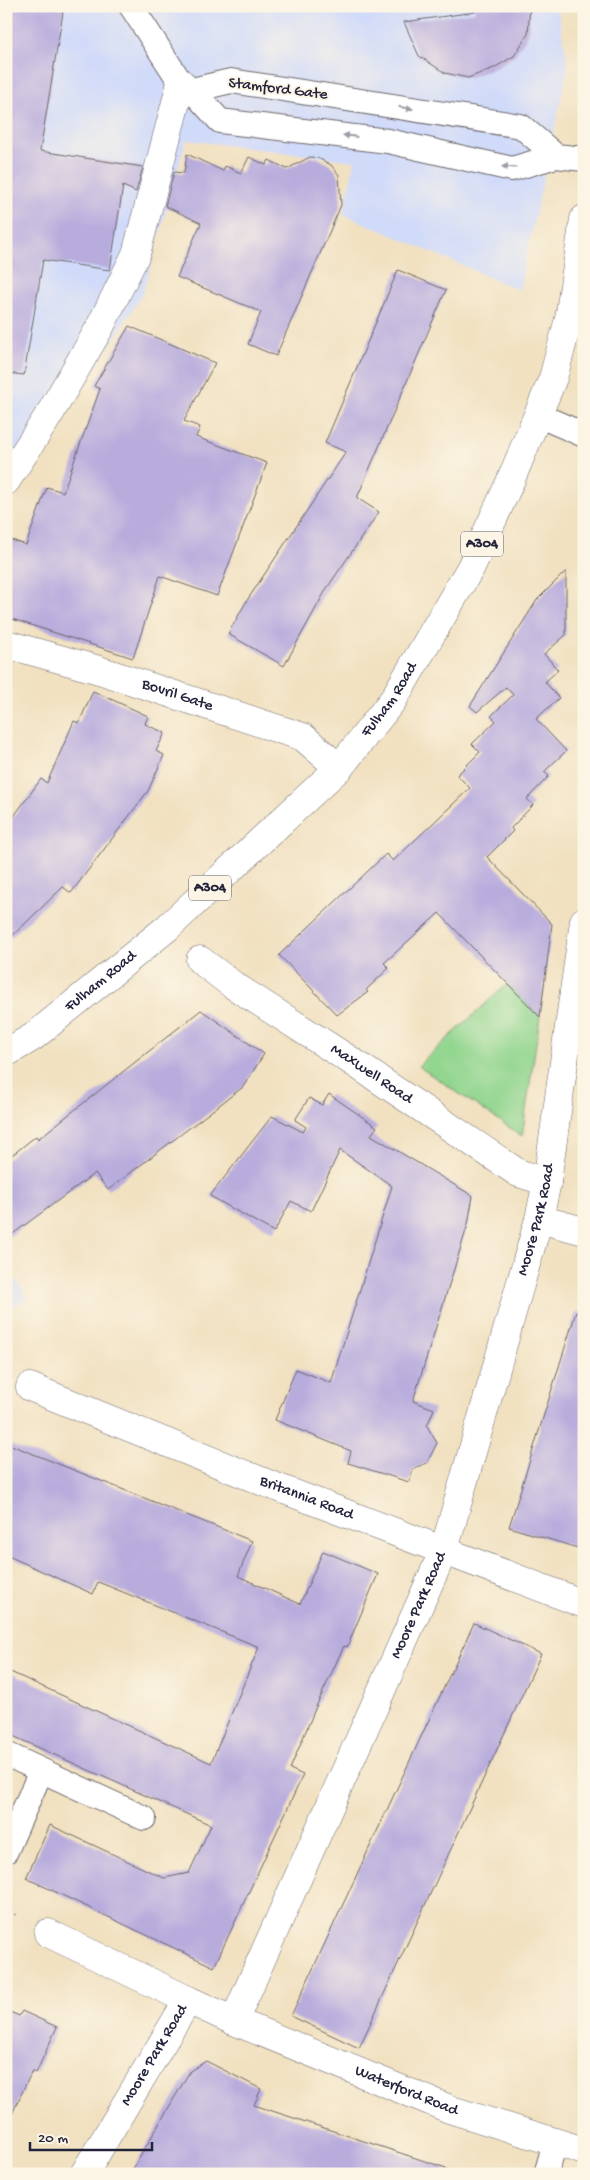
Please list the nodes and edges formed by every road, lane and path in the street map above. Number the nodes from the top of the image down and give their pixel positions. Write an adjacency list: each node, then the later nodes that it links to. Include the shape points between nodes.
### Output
1 (131, 6): 2 (lane)
2 (187, 87): 3 (lane, Stamford Gate, one-way to 3, via 231,81 521,126); 3 (lane, Stamford Gate, one-way to 2, via 512,169 388,141 220,121); 8 (street, via 136,254 99,329)
3 (556, 156): 4 (lane, Stamford Gate)
4 (584, 159)
5 (584, 219): 6 (street, Fulham Road / A304, via 569,319)
6 (538, 415): 7 (lane); 10 (street, Fulham Road / A304, via 471,567 393,700)
7 (584, 435)
8 (6, 481)
9 (6, 644): 10 (street, Bovril Gate, via 98,670 302,737)
10 (339, 768): 13 (street, Fulham Road / A304, via 167,928 33,1036)
11 (584, 921): 14 (street, Moore Park Road)
12 (200, 960): 14 (street, Maxwell Road, via 518,1173)
13 (6, 1053)
14 (547, 1182): 15 (street, Moore Park Road)
15 (539, 1219): 16 (street); 18 (street, Moore Park Road)
16 (584, 1231)
17 (30, 1387): 18 (street, Britannia Road, via 266,1483)
18 (444, 1550): 19 (street, Britannia Road); 26 (street, Moore Park Road)
19 (584, 1604)
20 (6, 1754): 21 (lane)
21 (40, 1771): 22 (lane); 23 (lane)
22 (144, 1818)
23 (6, 1851)
24 (48, 1933): 25 (street)
25 (188, 2000): 26 (street, Moore Park Road); 29 (street, Moore Park Road)
26 (234, 2021): 27 (street, Waterford Road, via 452,2110)
27 (555, 2143): 28 (street, Waterford Road); 30 (lane)
28 (584, 2150)
29 (84, 2174)
30 (546, 2174)

